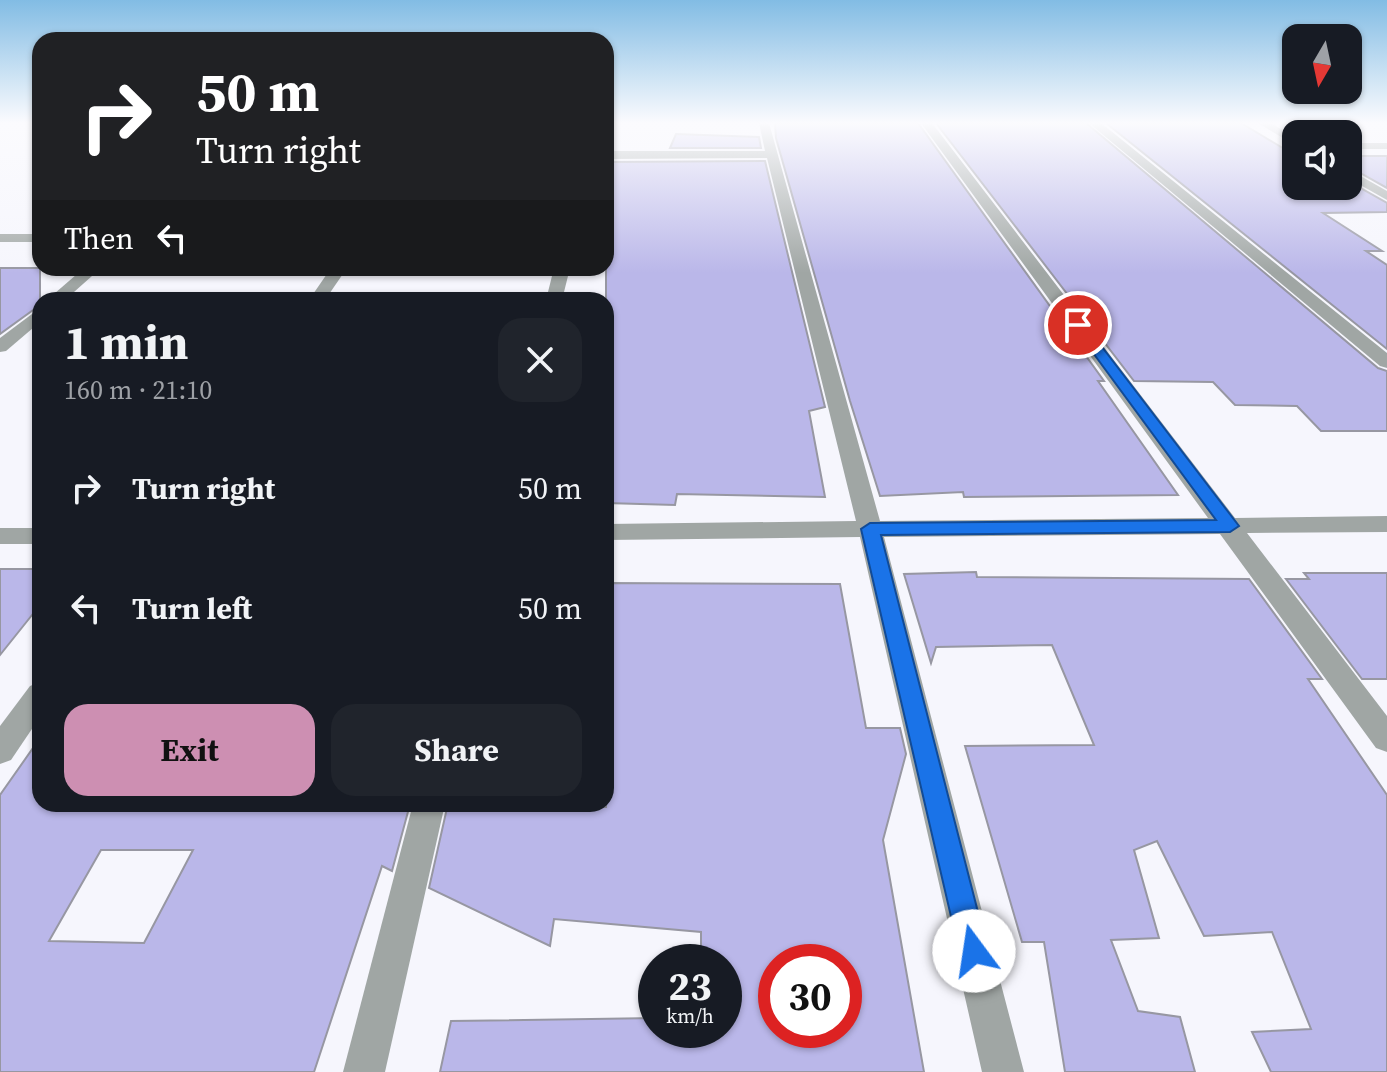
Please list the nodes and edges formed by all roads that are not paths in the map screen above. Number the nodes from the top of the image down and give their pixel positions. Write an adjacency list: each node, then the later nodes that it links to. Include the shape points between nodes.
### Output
1 (777, 173): 15 (street)
2 (964, 173): 14 (street)
3 (1155, 173): 12 (street)
4 (1362, 181): 5 (street)
5 (1387, 196)
6 (0, 238): 7 (street)
7 (32, 238)
8 (84, 276): 9 (street)
9 (64, 292)
10 (32, 320): 11 (street)
11 (0, 347)
12 (1387, 362)
13 (1387, 524): 14 (street)
14 (1230, 526): 15 (street); 20 (street)
15 (870, 529): 16 (street); 24 (street)
16 (614, 532)
17 (0, 536): 18 (street)
18 (32, 536)
19 (32, 705): 21 (street)
20 (1387, 739)
21 (0, 750)
22 (427, 812): 23 (street)
23 (364, 1072)
24 (1003, 1072)

